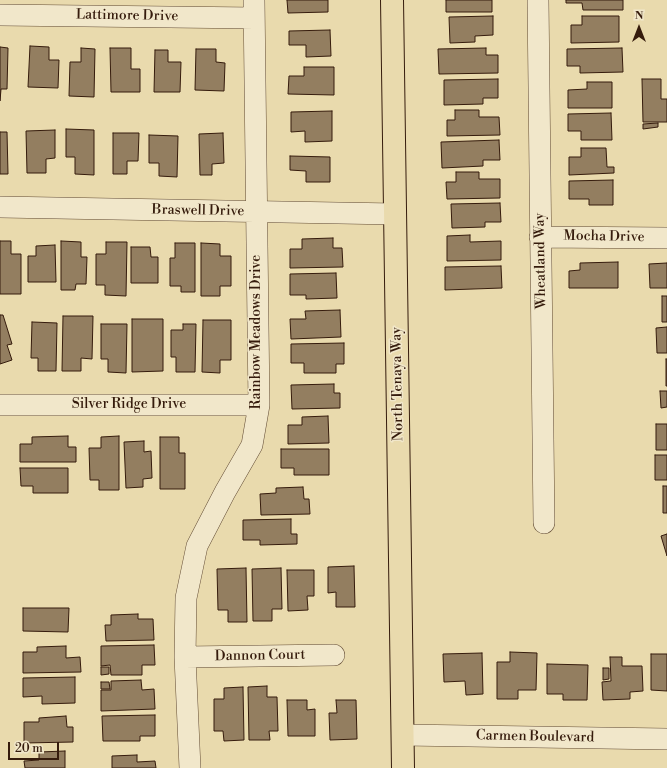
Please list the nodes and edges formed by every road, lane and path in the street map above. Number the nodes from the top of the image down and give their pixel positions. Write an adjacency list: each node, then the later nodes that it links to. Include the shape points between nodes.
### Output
1 (392, 0): 7 (main road, North Tenaya Way)
2 (538, 0): 8 (street, Wheatland Way)
3 (254, 9): 4 (street, Lattimore Drive); 6 (street, Rainbow Meadows Drive)
4 (0, 15)
5 (0, 206): 6 (street, Braswell Drive)
6 (256, 212): 7 (street, Braswell Drive); 11 (street, Rainbow Meadows Drive)
7 (395, 214): 15 (main road, North Tenaya Way)
8 (540, 237): 9 (street, Mocha Drive); 12 (street, Wheatland Way)
9 (667, 238)
10 (0, 405): 11 (street, Silver Ridge Drive)
11 (259, 405): 14 (street, Rainbow Meadows Drive, via 252,445 197,546 186,598)
12 (544, 523)
13 (334, 655): 14 (street, Dannon Court)
14 (185, 658): 17 (street, Rainbow Meadows Drive)
15 (403, 735): 16 (street, Carmen Boulevard); 18 (main road, North Tenaya Way)
16 (667, 739)
17 (190, 768)
18 (403, 768)

